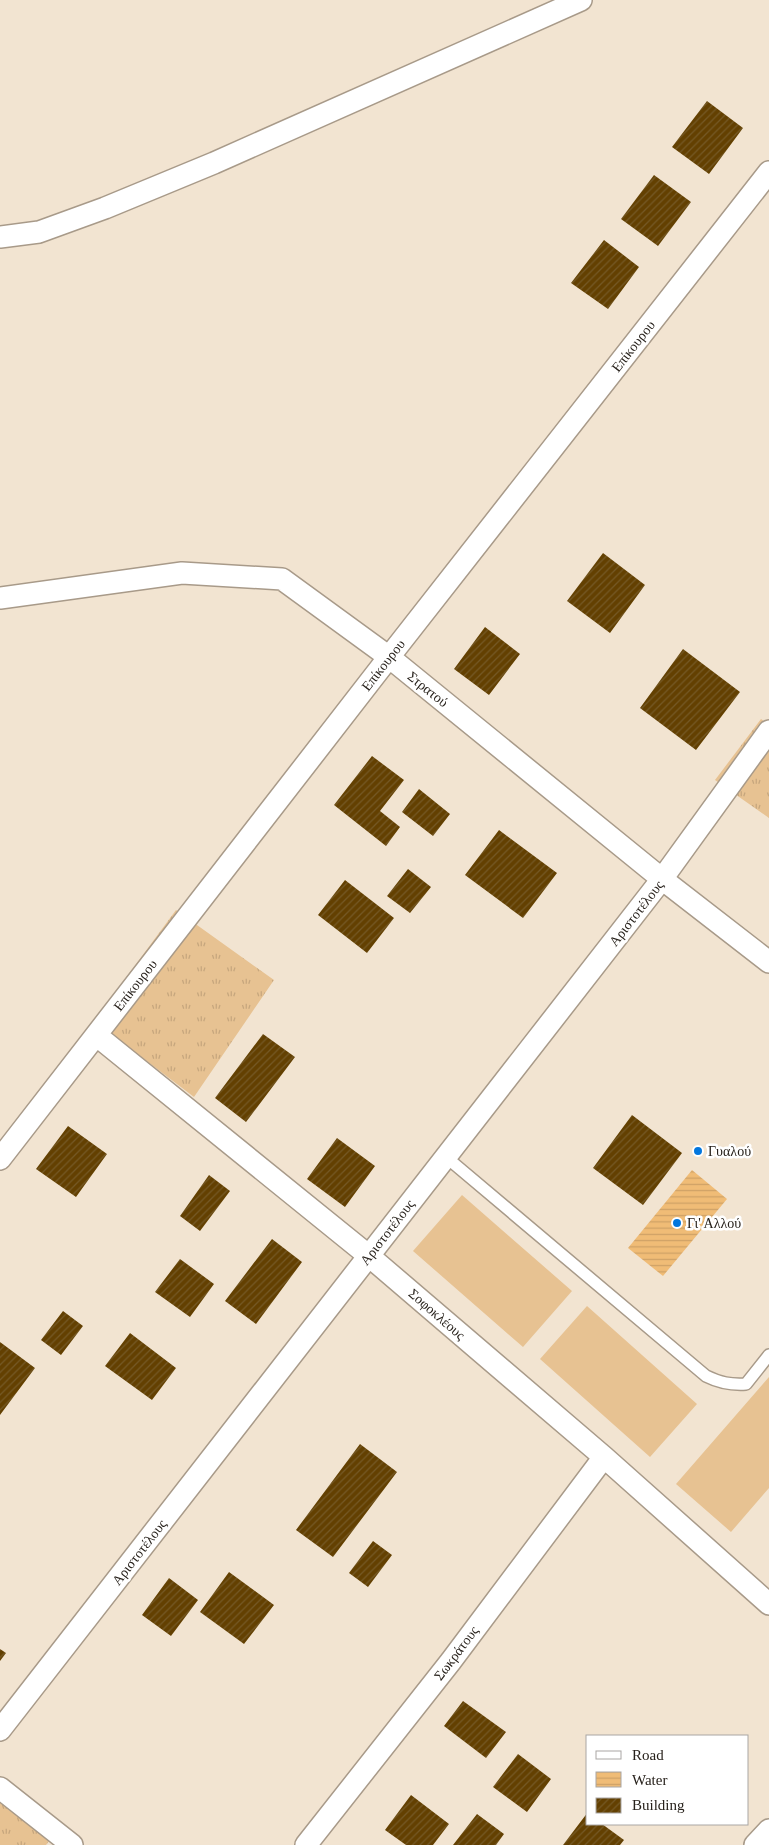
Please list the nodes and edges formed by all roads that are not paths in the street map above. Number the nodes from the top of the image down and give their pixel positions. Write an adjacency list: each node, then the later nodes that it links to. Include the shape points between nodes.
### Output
1 (581, 0): 3 (street, via 105,208 39,232)
2 (769, 172): 5 (street, Επίκουρου)
3 (0, 237)
4 (0, 598): 5 (street, Στρατού, via 182,573 282,579)
5 (389, 657): 7 (street, Στρατού); 9 (street, Επίκουρου)
6 (767, 737): 7 (street, Αριστοτέλους)
7 (662, 879): 8 (street, Στρατού); 10 (street, Αριστοτέλους)
8 (769, 962)
9 (96, 1035): 11 (street, Επίκουρου); 12 (street, Σοφοκλέους)
10 (446, 1157): 12 (street, Αριστοτέλους); 13 (lane, via 706,1376 732,1385 746,1384)
11 (0, 1159)
12 (369, 1256): 14 (street, Σοφοκλέους); 16 (street, Αριστοτέλους)
13 (769, 1356)
14 (604, 1458): 15 (street, Σοφοκλέους); 20 (street, Σωκράτους, via 451,1661)
15 (769, 1604)
16 (0, 1730)
17 (0, 1788): 19 (street)
18 (769, 1830): 21 (street)
19 (72, 1845)
20 (306, 1845)
21 (755, 1845)

